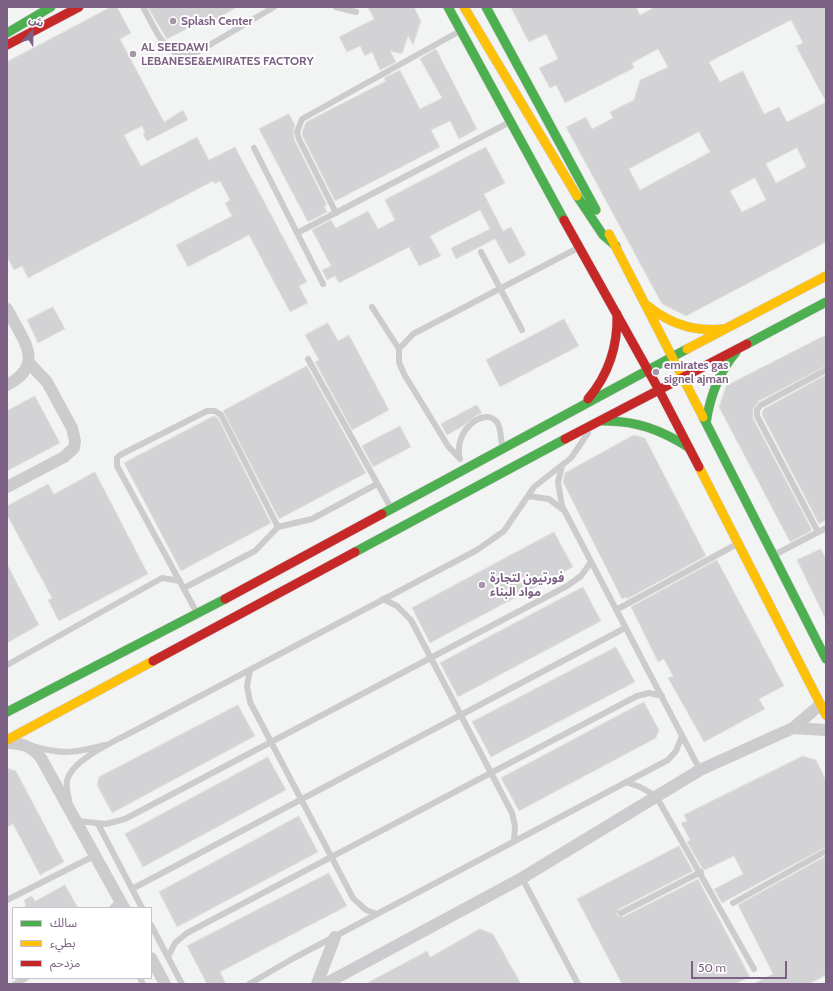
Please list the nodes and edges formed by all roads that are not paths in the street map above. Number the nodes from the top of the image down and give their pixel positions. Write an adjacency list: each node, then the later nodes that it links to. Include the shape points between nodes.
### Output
1 (51, 7): 10 (main road)
2 (79, 7): 14 (main road)
3 (143, 7): 4 (lane, via 167,47 177,55 183,56 196,53)
4 (273, 7)
5 (336, 7): 9 (lane)
6 (448, 7): 12 (main road)
7 (464, 7): 19 (main road, via 587,214 603,235)
8 (486, 7): 19 (main road)
9 (356, 12)
10 (21, 25): 11 (main road); 13 (main road)
11 (7, 26)
12 (460, 30): 15 (main road); 17 (lane, via 302,119 297,132 299,140)
13 (7, 33)
14 (7, 45)
15 (510, 122): 17 (lane); 20 (main road)
16 (254, 148): 18 (lane)
17 (336, 213): 18 (lane)
18 (297, 233): 23 (lane)
19 (616, 246): 25 (main road)
20 (580, 247): 24 (lane); 29 (main road)
21 (481, 252): 24 (lane)
22 (826, 276): 30 (main road)
23 (323, 284)
24 (500, 289): 31 (lane); 33 (lane, via 413,334)
25 (645, 303): 30 (main road, via 661,316 688,328 710,330); 34 (main road)
26 (372, 306): 33 (lane)
27 (825, 306): 32 (main road)
28 (7, 309): 36 (street, via 27,348)
29 (617, 313): 37 (main road); 42 (main road, via 617,336 612,359 596,390)
30 (731, 327): 34 (main road)
31 (522, 330)
32 (742, 346): 39 (main road); 44 (main road, via 716,381)
33 (399, 349): 48 (lane, via 399,362 404,374 448,446)
34 (673, 357): 37 (main road); 39 (main road)
35 (308, 359): 51 (lane)
36 (29, 363): 40 (street, via 23,375); 52 (street, via 47,382 72,428 74,448 64,457)
37 (648, 370): 41 (main road); 42 (main road)
38 (826, 370): 58 (lane, via 761,404 757,410 757,416)
39 (683, 377): 41 (main road); 44 (main road)
40 (7, 385)
41 (659, 390): 43 (main road); 46 (main road)
42 (580, 406): 47 (main road)
43 (600, 421): 45 (main road); 46 (main road, via 628,421 647,426 666,433)
44 (706, 423): 60 (main road)
45 (592, 425): 49 (lane, via 579,448); 79 (main road)
46 (689, 448): 59 (main road)
47 (502, 449): 48 (lane, via 498,424 492,418 484,418 468,426 462,434 459,446); 50 (main road)
48 (460, 459): 50 (lane)
49 (562, 466): 53 (lane, via 543,479); 55 (lane, via 558,490)
50 (466, 469): 54 (main road)
51 (377, 484): 54 (lane); 56 (lane, via 312,519)
52 (7, 487)
53 (528, 496): 55 (lane, via 549,499); 64 (lane, via 511,523 496,538)
54 (392, 509): 66 (main road)
55 (566, 513): 61 (lane)
56 (278, 527): 62 (lane, via 221,416 215,411 207,410 124,453 118,458 117,466); 63 (lane, via 256,551)
57 (826, 528): 58 (lane)
58 (818, 532): 60 (lane)
59 (738, 544): 65 (lane); 73 (main road)
60 (773, 555): 69 (main road)
61 (591, 562): 65 (lane); 68 (lane, via 575,582)
62 (180, 581): 63 (lane); 70 (lane, via 162,578)
63 (184, 588): 66 (lane)
64 (383, 600): 68 (lane, via 407,614); 71 (lane)
65 (616, 610): 67 (lane)
66 (198, 614): 74 (main road)
67 (625, 628): 72 (lane); 75 (lane)
68 (431, 658): 75 (lane); 81 (lane)
69 (826, 659)
70 (7, 665)
71 (250, 670): 80 (lane); 81 (lane, via 247,686 249,698)
72 (662, 696): 78 (lane); 85 (lane, via 649,693 636,696)
73 (824, 708): 76 (street)
74 (7, 712)
75 (461, 715): 85 (lane); 88 (lane)
76 (793, 728): 77 (street); 84 (street)
77 (826, 730)
78 (682, 736): 84 (lane); 86 (lane, via 676,751 668,760)
79 (7, 740)
80 (114, 742): 83 (lane, via 73,753); 89 (lane, via 72,770 66,787)
81 (271, 742): 88 (lane); 91 (lane, via 126,819)
82 (7, 743): 83 (street)
83 (22, 743): 89 (street, via 41,758)
84 (700, 770): 87 (street)
85 (491, 772): 92 (lane, via 512,812 515,826); 95 (lane)
86 (626, 782): 87 (lane); 92 (lane)
87 (656, 796): 96 (lane); 97 (street)
88 (301, 800): 95 (lane); 98 (lane)
89 (70, 810): 90 (street)
90 (77, 821): 91 (lane); 94 (street)
91 (98, 824): 98 (lane)
92 (514, 842): 104 (lane)
93 (826, 852): 100 (lane)
94 (96, 855): 99 (lane); 101 (street)
95 (332, 857): 104 (lane, via 353,898 366,910); 107 (lane, via 187,934 175,943)
96 (701, 872): 103 (lane); 109 (lane)
97 (522, 878): 116 (street); 117 (lane)
98 (132, 889): 102 (lane)
99 (7, 900)
100 (733, 903)
101 (119, 905)
102 (141, 907)
103 (621, 913)
104 (377, 914): 106 (lane)
105 (152, 927): 107 (lane)
106 (335, 937): 114 (lane); 115 (street)
107 (168, 957): 113 (lane)
108 (152, 960): 112 (street)
109 (754, 969)
110 (24, 979): 111 (lane)
111 (15, 984)
112 (165, 984)
113 (182, 984)
114 (249, 984)
115 (317, 984)
116 (324, 984)
117 (578, 984)

